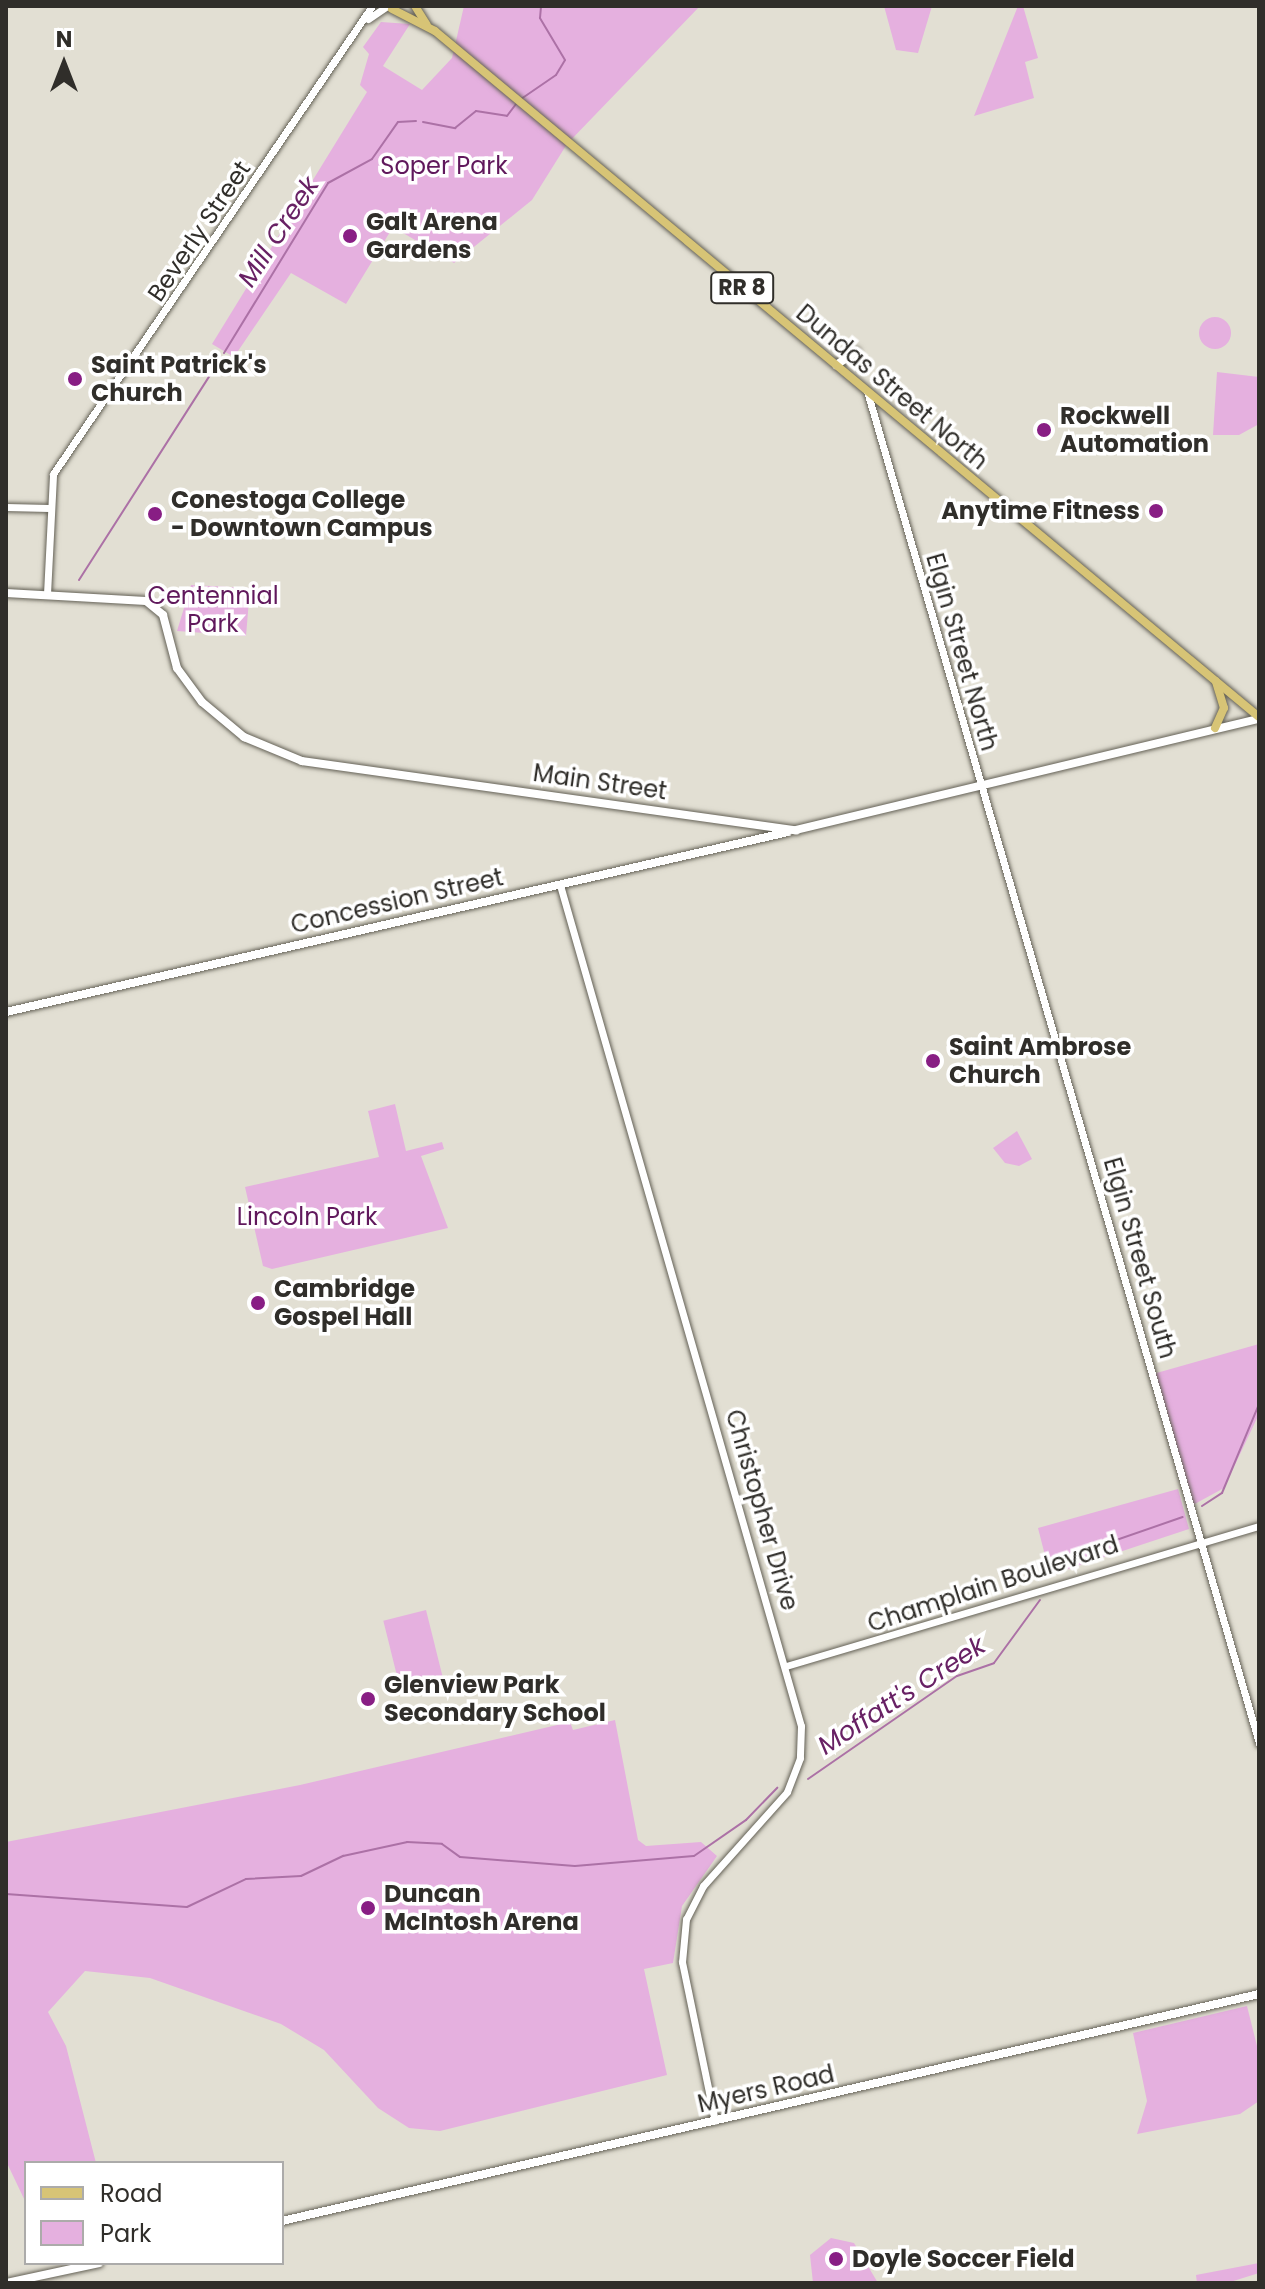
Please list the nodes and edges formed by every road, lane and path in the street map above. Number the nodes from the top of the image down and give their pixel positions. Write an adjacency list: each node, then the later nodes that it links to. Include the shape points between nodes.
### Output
1 (372, 6): 4 (street, Beverly Street)
2 (415, 6): 5 (main road, Dundas Street North / RR 8)
3 (391, 7): 4 (street, Beverly Street); 5 (main road, Dundas Street North / RR 8)
4 (368, 19): 10 (street, Beverly Street, via 60,464)
5 (427, 25): 7 (main road, Dundas Street North / RR 8)
6 (856, 352): 7 (main road)
7 (836, 365): 8 (main road, Dundas Street North / RR 8)
8 (867, 391): 13 (main road, Dundas Street North / RR 8); 16 (street, Elgin Street North)
9 (6, 507): 10 (street)
10 (49, 508): 12 (street)
11 (6, 593): 12 (main road, Main Street)
12 (47, 594): 17 (main road, Main Street, via 134,597 152,604 167,625 179,673 202,702 244,737 302,761)
13 (1216, 681): 14 (main road, Dundas Street North / RR 8); 15 (main road, via 1224,711)
14 (1259, 718): 15 (main road, Main Street)
15 (1215, 728): 16 (main road, Main Street)
16 (980, 785): 17 (main road, Main Street); 21 (street, Elgin Street South)
17 (796, 830): 18 (main road, Concession Street)
18 (560, 885): 19 (main road, Concession Street); 22 (street, Christopher Drive)
19 (6, 1012)
20 (1259, 1526): 21 (street, Champlain Boulevard)
21 (1201, 1543): 22 (street, Champlain Boulevard); 23 (street, Elgin Street South)
22 (786, 1666): 25 (street, Christopher Drive, via 802,1734 797,1771 775,1809 703,1886 686,1919 682,1962)
23 (1259, 1743)
24 (1259, 1994): 25 (main road, Myers Road)
25 (715, 2121): 26 (main road, Myers Road)
26 (284, 2221)
27 (90, 2265): 28 (main road)
28 (6, 2283)

